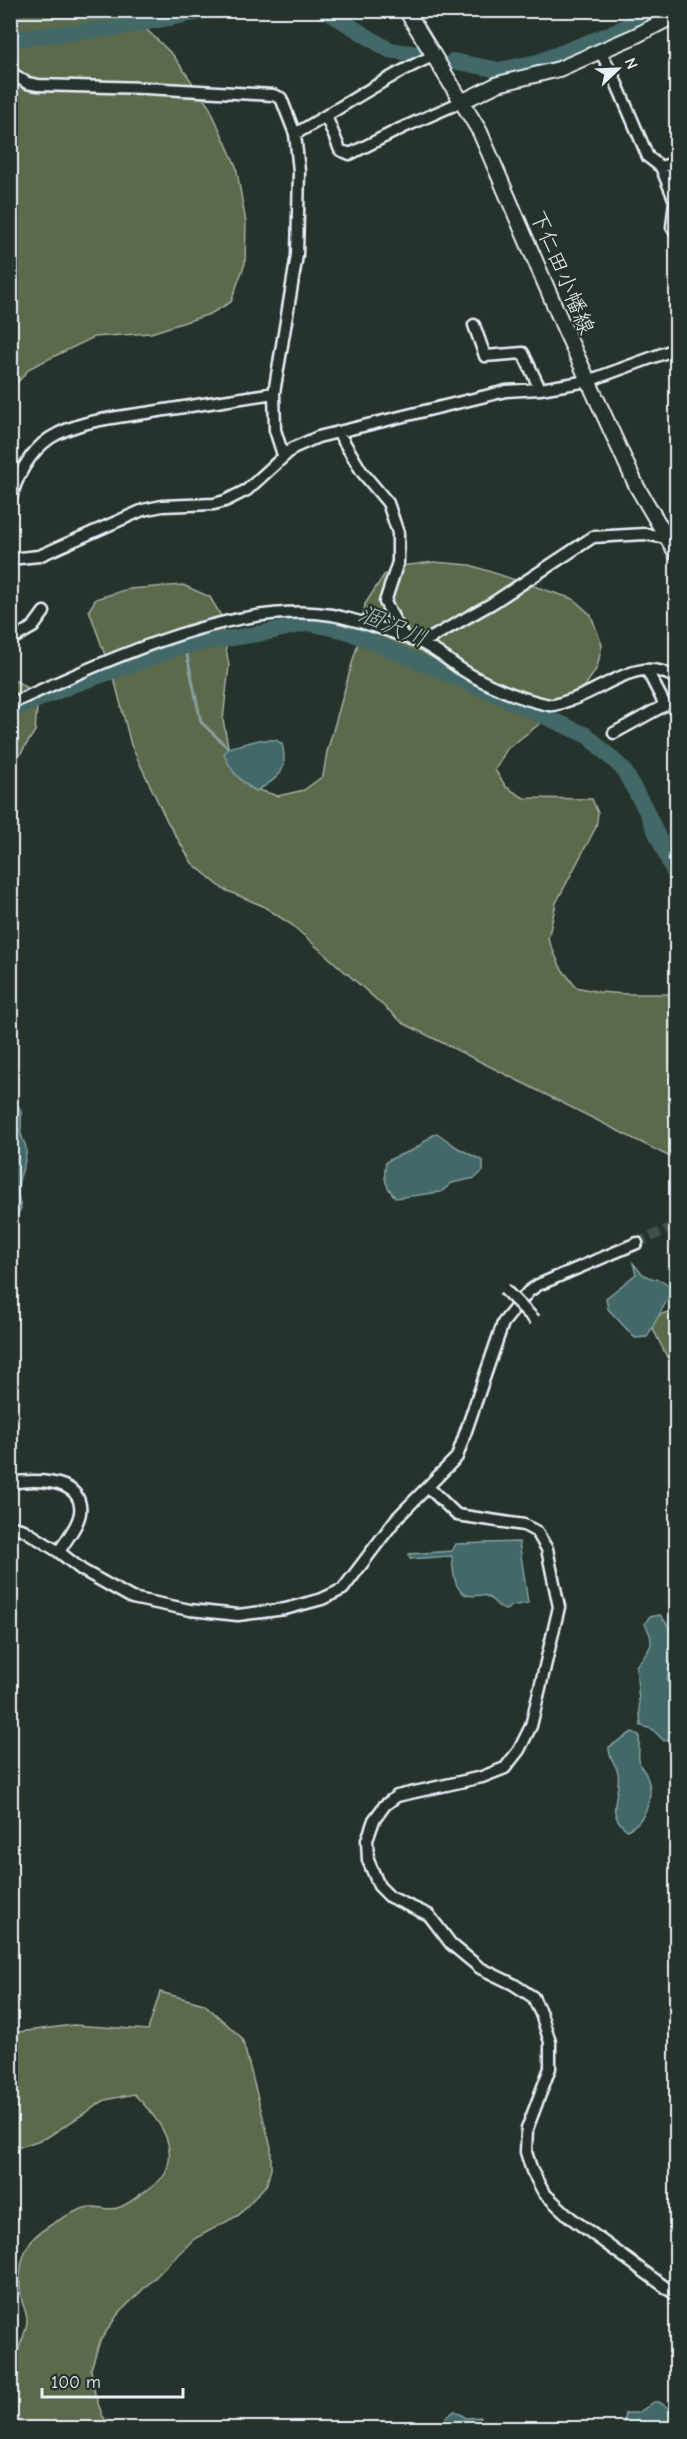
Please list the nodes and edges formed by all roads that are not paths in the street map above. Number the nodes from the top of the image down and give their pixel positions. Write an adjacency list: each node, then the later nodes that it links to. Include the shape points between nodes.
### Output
1 (405, 10): 4 (main road, 下仁田小幡線)
2 (676, 15): 3 (main road)
3 (600, 51): 6 (main road, via 547,73 498,84); 10 (street, via 648,157)
4 (433, 56): 6 (main road, 下仁田小幡線); 7 (street, via 398,72)
5 (10, 72): 8 (street, via 38,85 273,95 280,98)
6 (461, 102): 7 (street, via 350,154 340,150); 14 (main road, 下仁田小幡線, via 493,160)
7 (326, 116): 8 (street)
8 (295, 134): 16 (street, via 299,171 297,255)
9 (676, 162): 10 (street)
10 (661, 167): 11 (street, via 675,201 672,227)
11 (676, 233)
12 (474, 325): 15 (street, via 485,356 523,353)
13 (676, 346): 14 (street)
14 (588, 381): 15 (street); 20 (main road, 下仁田小幡線, via 637,487)
15 (540, 389): 17 (street, via 506,391)
16 (274, 393): 18 (street, via 275,430); 19 (street, via 116,418 59,434 29,457)
17 (338, 432): 18 (street); 24 (street, via 362,472 388,503 398,533 398,562 385,602)
18 (283, 455): 22 (street, via 247,490 225,501 143,510 39,556)
19 (10, 503)
20 (667, 538): 21 (main road, 下仁田小幡線); 26 (street, via 645,534 593,537)
21 (676, 553)
22 (10, 559)
23 (44, 612): 25 (street, via 33,627)
24 (403, 636): 26 (street); 29 (street, via 330,615 243,618 109,660)
25 (10, 640)
26 (423, 643): 27 (street, via 464,671 511,693 552,705 577,699 623,675)
27 (647, 670): 28 (street); 30 (street, via 665,705)
28 (676, 679)
29 (10, 704)
30 (614, 733)
31 (637, 1243): 35 (street, via 528,1292 503,1323 457,1457)
32 (504, 1289): 33 (street, bridge)
33 (536, 1320)
34 (10, 1483): 37 (street, via 53,1482 76,1497 80,1505 78,1519)
35 (428, 1487): 37 (street, via 396,1519 343,1589 285,1609 238,1615 132,1598); 38 (street, via 457,1515 524,1525 537,1532 547,1549 559,1607 531,1726 519,1750 498,1771 397,1797 385,1805 367,1840 368,1860 390,1897 429,1915 451,1944 480,1968 533,1997 550,2042 550,2068 527,2130 526,2152 532,2171 544,2193 571,2218)
36 (10, 1526): 37 (street, via 24,1530)
37 (59, 1552)
38 (676, 2295)

